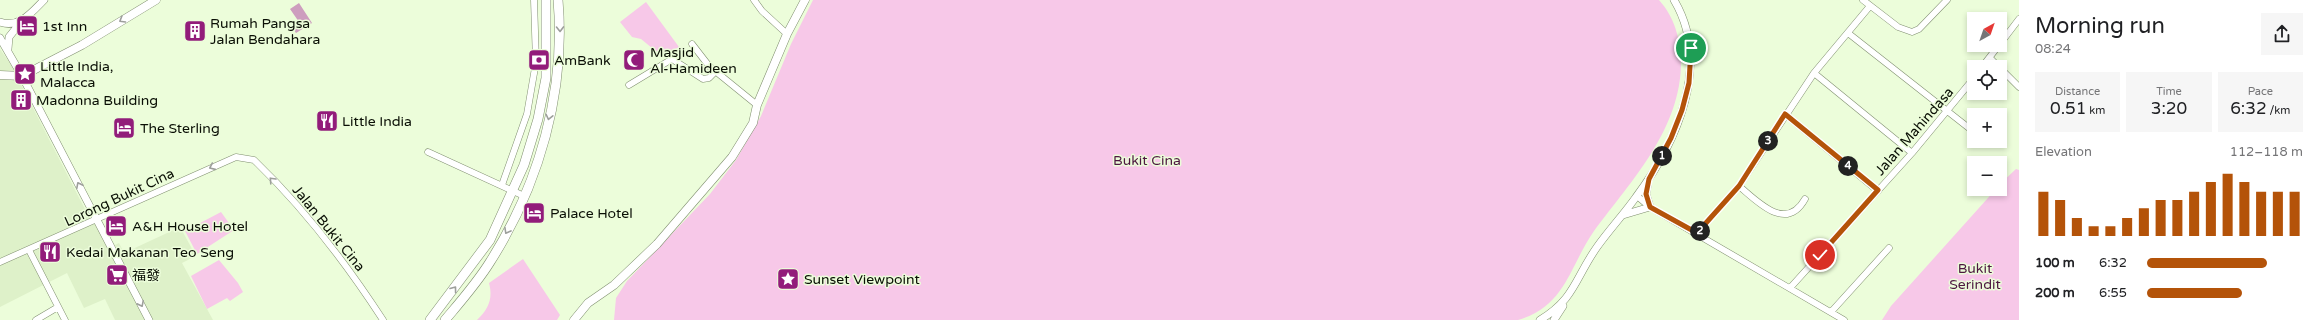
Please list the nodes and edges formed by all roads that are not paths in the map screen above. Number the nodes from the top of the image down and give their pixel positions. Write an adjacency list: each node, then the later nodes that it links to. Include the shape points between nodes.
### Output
1 (44, 0): 12 (street)
2 (156, 0): 26 (main road, one-way to 26, via 82,45)
3 (534, 0): 39 (street, via 536,62 527,114)
4 (546, 0): 41 (main road, via 546,78 532,142)
5 (558, 0): 43 (main road, one-way to 43, via 561,29 558,79 536,169)
6 (754, 0): 16 (street)
7 (805, 0): 16 (main road)
8 (1674, 0): 38 (street, via 1683,15 1691,48 1689,83 1671,138)
9 (1863, 0): 11 (street)
10 (1947, 0): 11 (street, via 1919,29 1912,32 1898,27)
11 (1870, 6): 15 (street)
12 (25, 19): 14 (street, via 12,24); 21 (street, via 9,36)
13 (2019, 19): 17 (street)
14 (0, 22)
15 (1848, 33): 24 (street); 32 (street)
16 (787, 34): 31 (main road)
17 (2007, 35)
18 (0, 38): 21 (street)
19 (692, 44): 23 (street, via 703,60)
20 (1995, 52): 22 (street)
21 (9, 53): 26 (street)
22 (1990, 58)
23 (716, 71): 28 (street, via 709,78 703,79 672,59); 31 (street)
24 (1814, 73): 33 (street); 36 (street)
25 (0, 75): 26 (main road)
26 (22, 76): 48 (street, one-way to 26)
27 (2007, 76): 30 (street)
28 (629, 85)
29 (1967, 87): 32 (street, Jalan Mahindasa)
30 (2019, 87)
31 (757, 105): 63 (main road, via 753,123 732,157 706,190 657,244 614,285 588,303)
32 (1948, 111): 34 (street); 36 (street, Jalan Mahindasa)
33 (1785, 114): 40 (street); 42 (street)
34 (1967, 126)
35 (428, 152): 39 (street)
36 (1912, 153): 42 (street, Jalan Mahindasa)
37 (249, 158): 48 (street, Lorong Bukit Cina, one-way to 48, via 236,156); 60 (street, Jalan Bukit Cina, one-way to 37, via 365,292 304,215)
38 (1649, 179): 44 (street); 46 (street, via 1646,194)
39 (502, 184): 41 (street)
40 (1739, 186): 45 (street, via 1775,214 1792,211); 49 (street)
41 (513, 190): 43 (street); 61 (main road, one-way to 41, via 483,250)
42 (1878, 190): 53 (street, Jalan Mahindasa)
43 (524, 196): 62 (main road, one-way to 62, via 490,262)
44 (1637, 196): 46 (street); 47 (street)
45 (1805, 199)
46 (1650, 207): 47 (street); 49 (street)
47 (1623, 215): 54 (street, via 1597,247)
48 (97, 220): 51 (street, Lorong Bukit Cina); 59 (street, one-way to 59)
49 (1697, 233): 53 (street)
50 (1889, 248): 56 (street)
51 (29, 250): 52 (street, Lorong Bukit Cina); 55 (street)
52 (0, 262)
53 (1790, 288): 56 (street)
54 (1568, 299): 64 (street); 65 (street)
55 (58, 307): 57 (street); 58 (street)
56 (1831, 312): 66 (street)
57 (36, 320)
58 (65, 320)
59 (149, 320)
60 (383, 320)
61 (430, 320)
62 (446, 320)
63 (574, 320)
64 (1540, 320)
65 (1554, 320)
66 (1844, 320)

